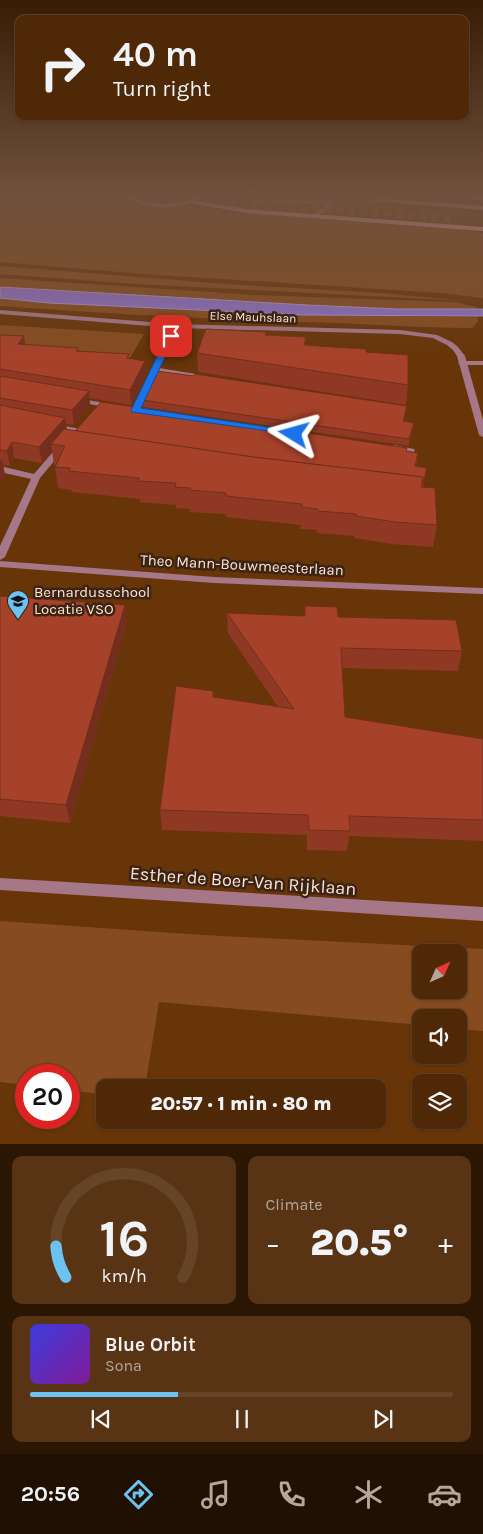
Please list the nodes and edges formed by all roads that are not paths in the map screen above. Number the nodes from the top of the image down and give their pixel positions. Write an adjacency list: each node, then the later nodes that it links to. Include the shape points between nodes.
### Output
1 (0, 312): 2 (street, Else Mauhslaan)
2 (175, 326): 3 (street, Else Mauhslaan, via 422,334 445,340 456,347); 5 (street)
3 (462, 363): 4 (street); 11 (street)
4 (483, 363)
5 (155, 370): 6 (street); 9 (street, via 131,409)
6 (219, 380)
7 (72, 399): 8 (street, via 96,407)
8 (117, 407)
9 (145, 411)
10 (48, 425): 15 (street, via 79,427 68,446)
11 (483, 435)
12 (382, 446): 13 (street)
13 (411, 451)
14 (0, 469): 15 (street)
15 (36, 476): 16 (street)
16 (0, 557)
17 (0, 564): 18 (street, Theo Mann-Bouwmeesterlaan, via 214,580)
18 (483, 591)
19 (0, 884): 20 (street, Esther de Boer-Van Rijklaan)
20 (483, 914)

